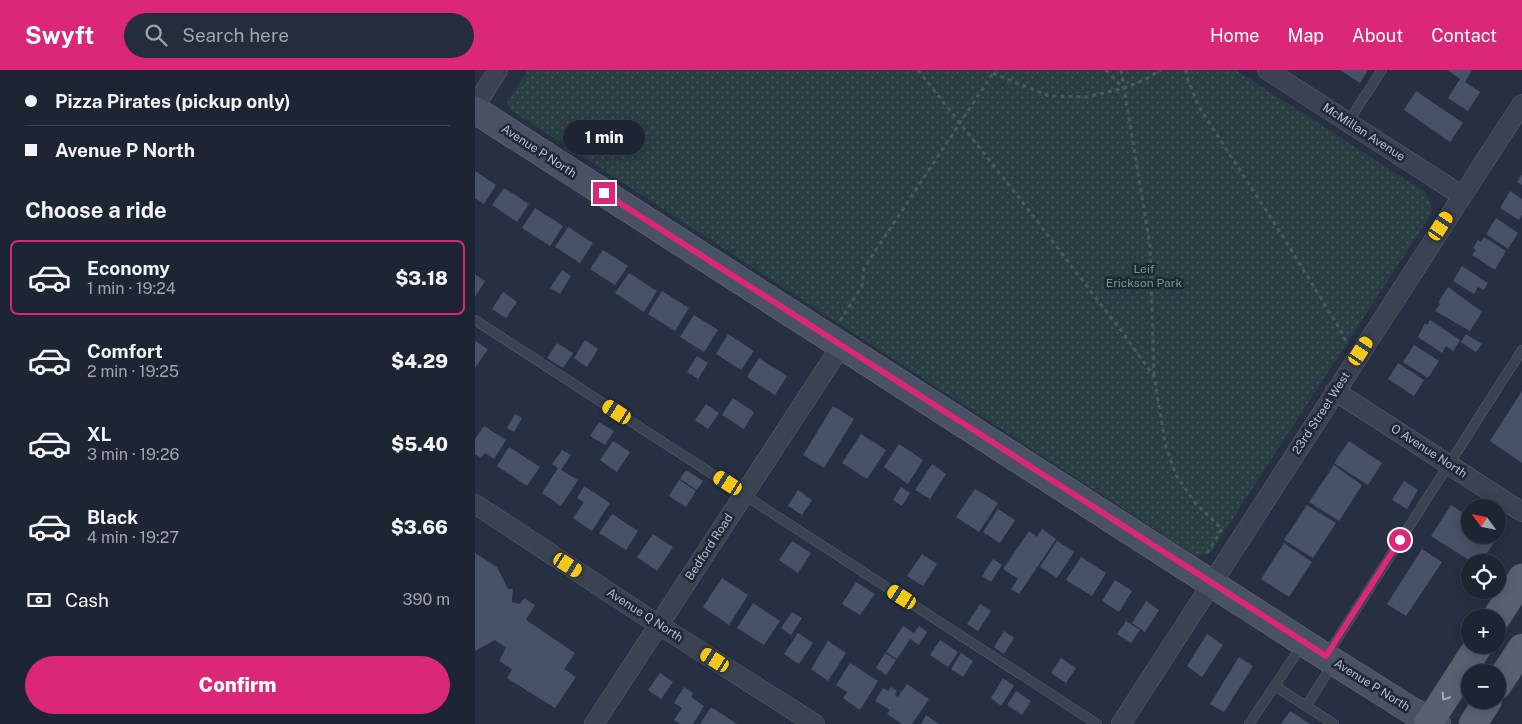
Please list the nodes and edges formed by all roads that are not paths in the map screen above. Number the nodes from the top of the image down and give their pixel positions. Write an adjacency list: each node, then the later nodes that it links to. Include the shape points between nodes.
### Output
1 (498, 70): 5 (street)
2 (1267, 70): 7 (street, McMillan Avenue)
3 (1382, 70): 7 (lane)
4 (1522, 104): 8 (street, 23rd Street West)
5 (475, 106)
6 (475, 110): 10 (main road, Avenue P North)
7 (1348, 122): 8 (street, McMillan Avenue)
8 (1461, 195): 12 (street, 23rd Street West)
9 (475, 320): 14 (lane)
10 (835, 342): 14 (street, Bedford Road); 17 (main road, Avenue P North)
11 (1522, 350): 13 (lane)
12 (1335, 391): 13 (street, O Avenue North); 17 (street, 23rd Street West)
13 (1449, 464): 16 (street, O Avenue North); 22 (lane)
14 (744, 494): 20 (street, Bedford Road); 31 (lane)
15 (475, 504): 20 (street, Avenue Q North)
16 (1522, 512)
17 (1218, 575): 22 (main road, Avenue P North); 32 (street, 23rd Street West)
18 (1522, 578): 19 (main road)
19 (1503, 609)
20 (659, 625): 29 (street, Bedford Road); 30 (street, Avenue Q North)
21 (1522, 648): 24 (main road)
22 (1322, 653): 25 (lane); 26 (lane); 28 (main road, Avenue P North)
23 (1473, 654): 28 (main road, one-way to 28)
24 (1506, 672)
25 (1275, 686): 26 (lane); 33 (lane)
26 (1306, 706): 34 (lane)
27 (1482, 709): 35 (main road)
28 (1431, 723)
29 (594, 724)
30 (815, 724)
31 (1097, 724)
32 (1121, 724)
33 (1249, 724)
34 (1334, 724)
35 (1473, 724)

